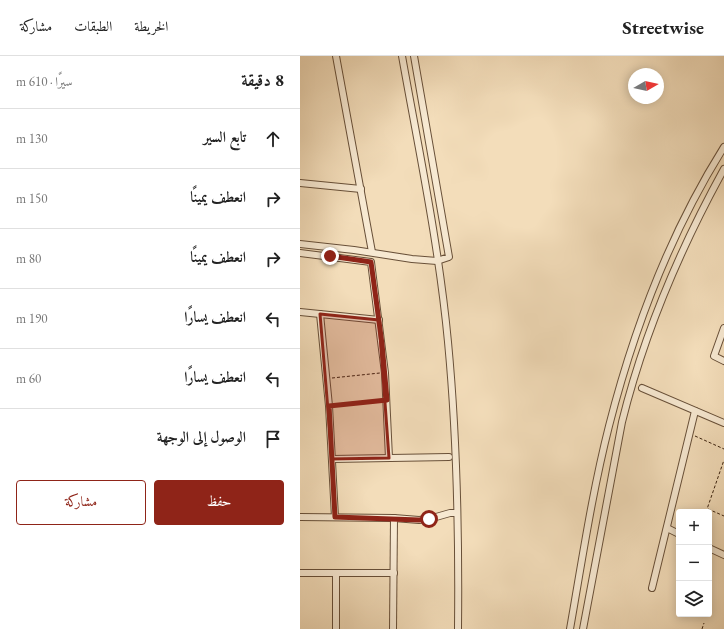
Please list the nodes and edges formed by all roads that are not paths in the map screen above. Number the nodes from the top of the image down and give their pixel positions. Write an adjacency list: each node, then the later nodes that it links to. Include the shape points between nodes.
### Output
1 (336, 56): 7 (street)
2 (402, 56): 11 (street)
3 (414, 56): 11 (street, via 449,257)
4 (724, 147): 21 (street, via 687,212 641,319)
5 (724, 169): 25 (street, via 699,214 666,287 626,407)
6 (300, 182): 7 (street)
7 (361, 189): 9 (street)
8 (300, 244): 9 (street)
9 (372, 252): 11 (street)
10 (300, 253): 14 (street, via 371,262)
11 (437, 261): 28 (street, via 452,389)
12 (300, 312): 13 (street)
13 (320, 314): 14 (street); 24 (street)
14 (379, 320): 23 (street, via 387,400)
15 (724, 328): 16 (street)
16 (721, 347): 17 (street, via 714,356)
17 (724, 361)
18 (642, 388): 19 (street)
19 (695, 411): 20 (street); 32 (street)
20 (724, 423)
21 (603, 455): 25 (street, via 606,461); 26 (street)
22 (449, 457): 23 (street)
23 (389, 458): 24 (street)
24 (332, 459): 30 (street)
25 (615, 460): 27 (street)
26 (600, 470): 27 (street, via 607,467); 43 (street)
27 (613, 471): 44 (street)
28 (457, 513): 31 (street, via 424,519); 42 (street)
29 (300, 517): 30 (street)
30 (335, 517): 31 (street)
31 (394, 518): 38 (street)
32 (667, 528): 33 (street); 39 (street)
33 (676, 532)
34 (712, 549): 35 (street)
35 (724, 555)
36 (300, 573): 37 (street)
37 (336, 573): 38 (street); 40 (street)
38 (394, 573): 41 (street)
39 (652, 588)
40 (336, 629)
41 (393, 629)
42 (458, 629)
43 (570, 629)
44 (583, 629)

